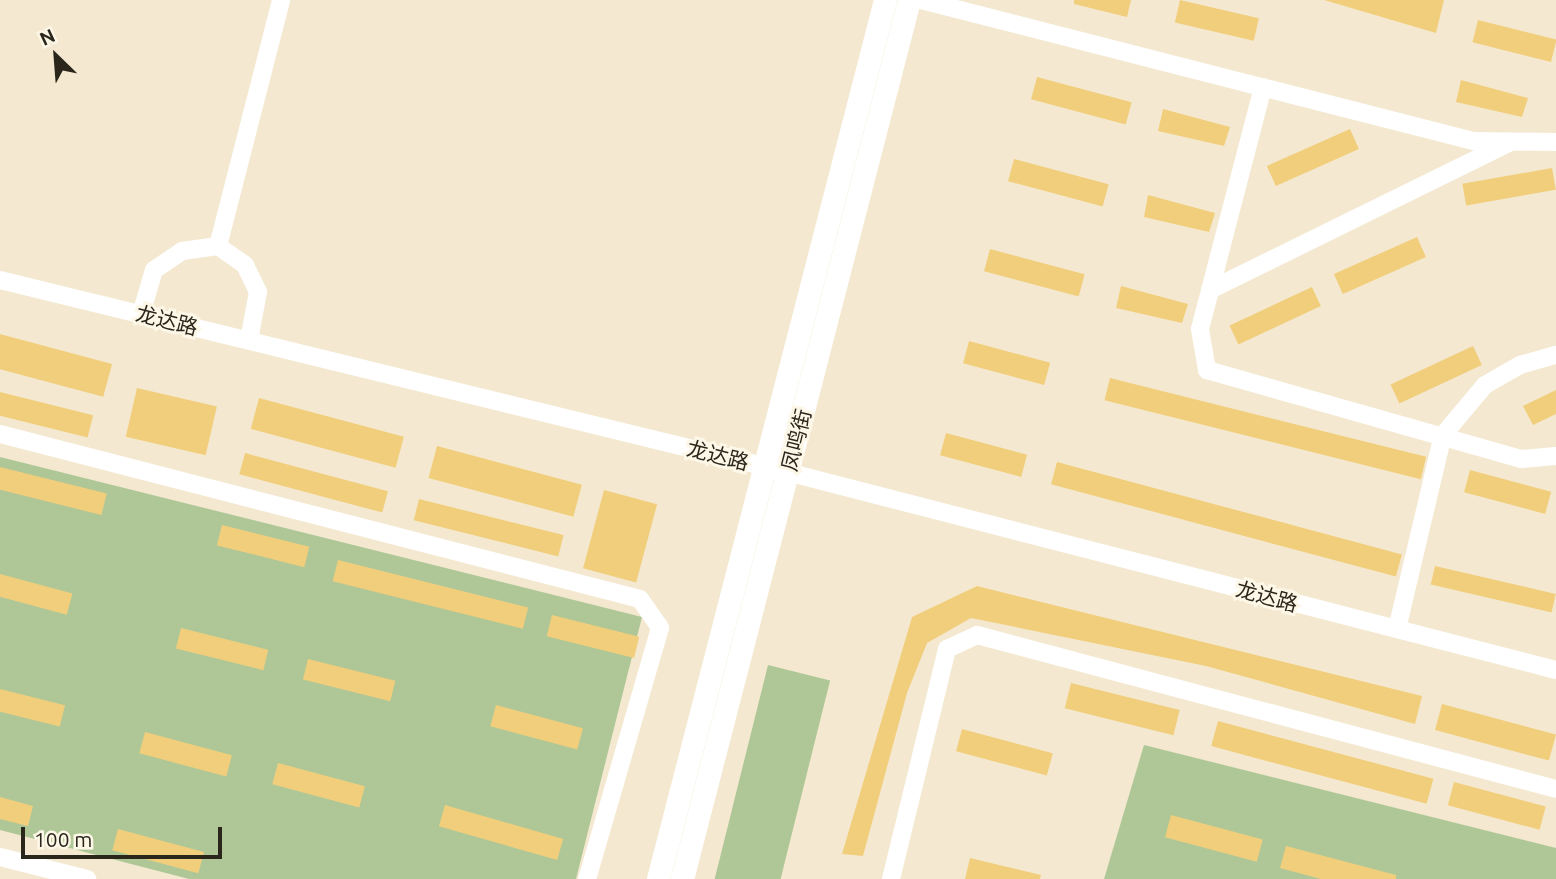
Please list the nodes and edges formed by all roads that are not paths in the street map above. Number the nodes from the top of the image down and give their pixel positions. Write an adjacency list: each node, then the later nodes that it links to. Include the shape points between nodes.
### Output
1 (281, 0): 8 (street)
2 (884, 0): 17 (main road, 凤鸣街)
3 (909, 0): 17 (main road, 凤鸣街)
4 (921, 0): 5 (street)
5 (1263, 87): 6 (street, via 1473,141); 10 (street)
6 (1512, 141): 7 (street); 10 (street)
7 (1556, 142)
8 (218, 246): 11 (street, via 182,251 154,270); 12 (street, via 245,264 258,292)
9 (0, 280): 11 (street, 龙达路)
10 (1210, 290): 15 (street, via 1200,329 1207,370)
11 (141, 314): 12 (street, 龙达路)
12 (249, 340): 17 (street, 龙达路)
13 (1556, 355): 15 (street, via 1520,365 1485,385)
14 (0, 434): 23 (street, via 640,599 660,628)
15 (1443, 435): 16 (street, via 1522,459); 18 (street)
16 (1556, 456)
17 (776, 469): 18 (street, 龙达路); 24 (main road, 凤鸣街); 25 (main road, 凤鸣街)
18 (1397, 629): 19 (street, 龙达路)
19 (1556, 670)
20 (1556, 789): 26 (street, via 977,635 947,649)
21 (0, 857): 22 (street)
22 (87, 879)
23 (587, 879)
24 (658, 879)
25 (681, 879)
26 (891, 879)

